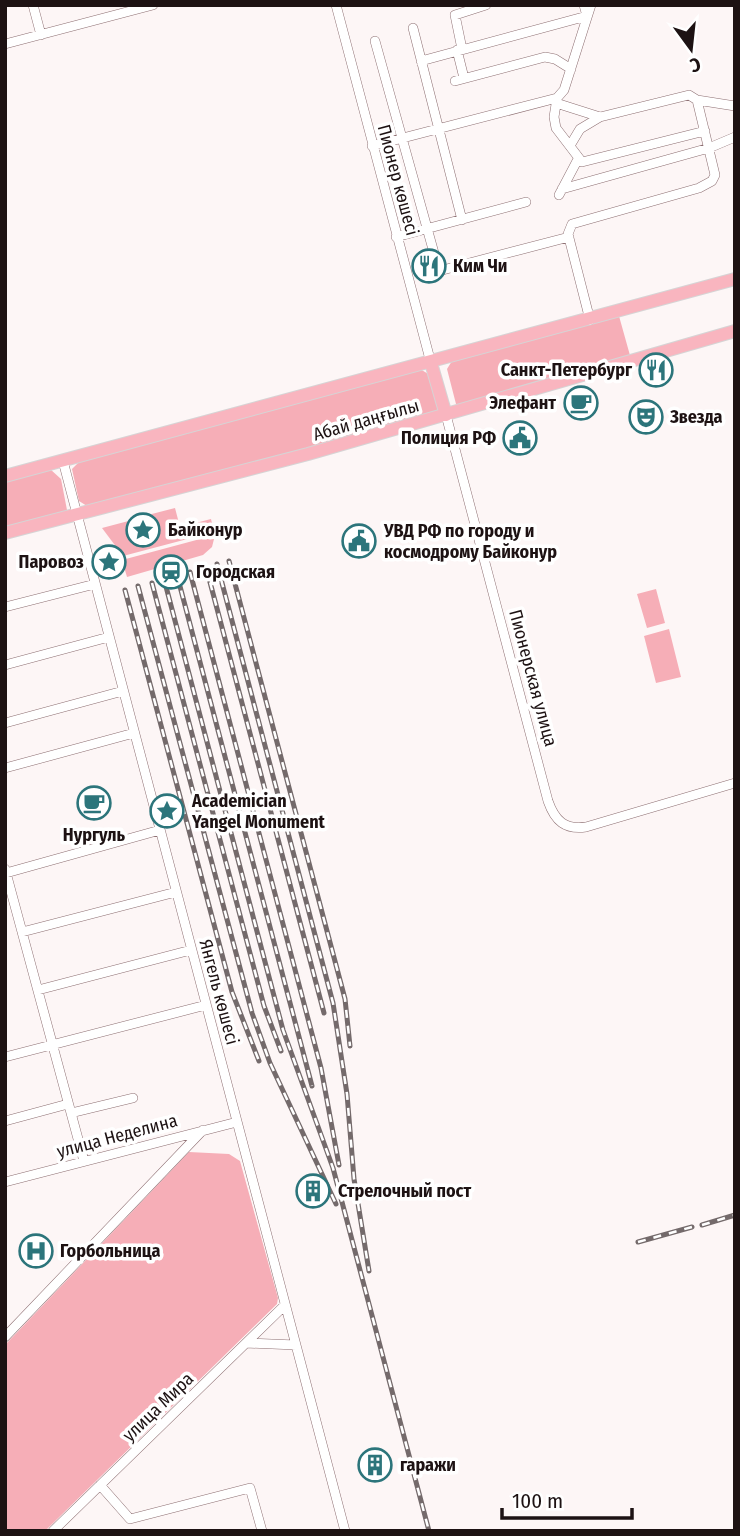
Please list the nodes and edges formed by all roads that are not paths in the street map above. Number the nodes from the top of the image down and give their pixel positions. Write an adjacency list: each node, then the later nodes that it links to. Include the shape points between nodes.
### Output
1 (33, 5): 9 (street)
2 (153, 5): 9 (street)
3 (336, 5): 24 (street, Пионер көшесі)
4 (486, 5): 12 (street, via 455,15)
5 (584, 5): 7 (street)
6 (591, 5): 7 (street)
7 (587, 16): 12 (street); 14 (street)
8 (412, 28): 13 (street)
9 (41, 34): 11 (street)
10 (375, 41): 21 (street)
11 (5, 44)
12 (460, 50): 13 (street); 14 (street, via 460,80 545,57)
13 (421, 61): 19 (street)
14 (570, 69): 16 (street)
15 (696, 100): 17 (street); 18 (street, via 683,94); 20 (street)
16 (556, 101): 18 (street); 19 (street); 23 (street, via 556,128)
17 (735, 106)
18 (600, 117): 23 (street, via 580,129)
19 (437, 128): 21 (street); 28 (street)
20 (705, 131): 25 (street); 26 (street, via 584,162)
21 (402, 137): 24 (street); 29 (street)
22 (735, 137): 25 (street)
23 (571, 144): 26 (street)
24 (372, 146): 30 (street, Пионер көшесі)
25 (709, 148): 26 (street, via 561,192); 31 (street, via 715,175 706,186 572,225)
26 (578, 159)
27 (526, 202): 28 (street)
28 (462, 220): 29 (street)
29 (428, 229): 30 (street); 31 (street, via 439,271)
30 (396, 237): 35 (street, Пионер көшесі)
31 (569, 237): 33 (street)
32 (735, 279): 33 (main road)
33 (590, 320): 35 (main road)
34 (735, 331): 36 (main road, Абай даңғылы)
35 (431, 363): 36 (main road, Пионерская улица); 37 (main road)
36 (446, 415): 39 (main road, Абай даңғылы); 49 (street, Пионерская улица, via 556,819 569,828 586,827)
37 (63, 461): 38 (main road); 39 (street, Янгель көшесі)
38 (5, 476)
39 (76, 514): 40 (main road, Абай даңғылы); 41 (street, Янгель көшесі)
40 (5, 533)
41 (95, 584): 42 (street); 43 (street, Янгель көшесі)
42 (5, 607)
43 (109, 637): 44 (street); 45 (street, Янгель көшесі)
44 (5, 665)
45 (123, 691): 46 (street); 47 (street, Янгель көшесі)
46 (5, 723)
47 (134, 733): 48 (street); 50 (street, Янгель көшесі)
48 (5, 768)
49 (735, 783)
50 (160, 830): 51 (street); 52 (street, Янгель көшесі)
51 (6, 871): 53 (street)
52 (176, 892): 53 (street); 54 (street, Янгель көшесі)
53 (22, 932): 55 (street)
54 (191, 950): 55 (street); 56 (street, Янгель көшесі)
55 (38, 990): 57 (street)
56 (206, 1005): 57 (street); 62 (street, Янгель көшесі)
57 (52, 1044): 58 (street); 60 (street)
58 (5, 1057)
59 (133, 1098): 60 (street)
60 (69, 1109): 61 (street); 64 (street)
61 (5, 1121)
62 (237, 1122): 63 (street, улица Неделина); 66 (street, Янгель көшесі)
63 (203, 1130): 64 (street, улица Неделина); 67 (street)
64 (83, 1161): 65 (street, улица Неделина)
65 (5, 1182)
66 (285, 1305): 68 (street, улица Мира); 69 (street, Янгель көшесі)
67 (5, 1336)
68 (246, 1343): 69 (street); 70 (street, улица Мира)
69 (296, 1345): 73 (street, Янгель көшесі)
70 (100, 1486): 71 (street, улица Мира); 72 (street, via 130,1519 250,1488)
71 (53, 1531)
72 (262, 1531)
73 (345, 1531)

